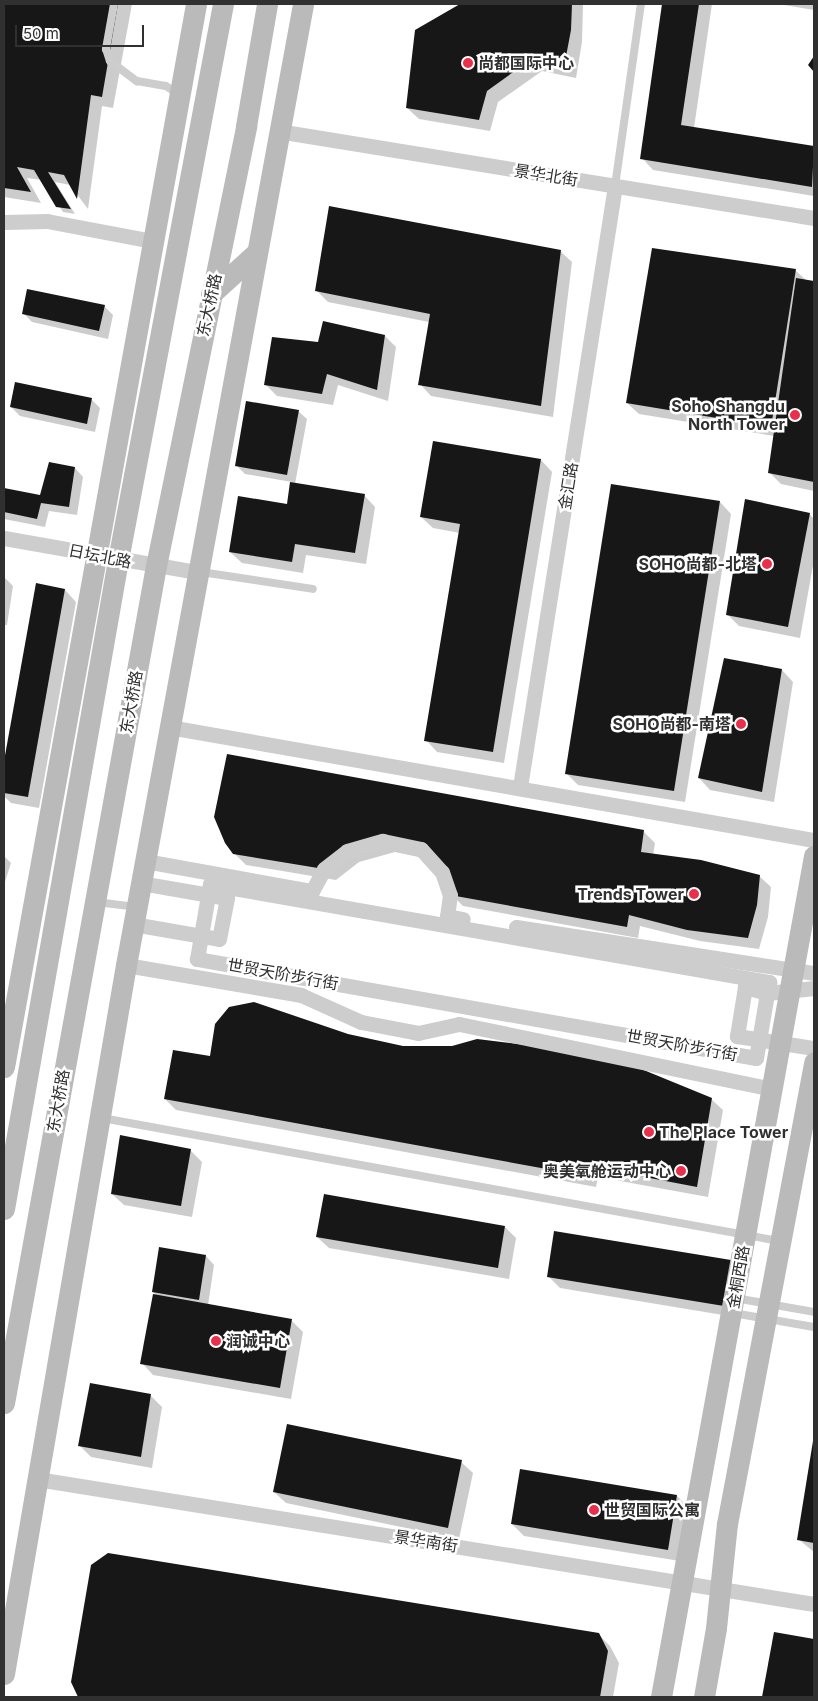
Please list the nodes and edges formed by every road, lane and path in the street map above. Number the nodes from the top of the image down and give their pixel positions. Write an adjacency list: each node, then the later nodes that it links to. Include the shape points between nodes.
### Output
1 (114, 4): 7 (lane, via 106,49 110,61 137,81 166,86)
2 (196, 4): 7 (main road)
3 (223, 4): 17 (main road)
4 (267, 4): 14 (main road, 东大桥路)
5 (302, 4): 8 (main road)
6 (641, 4): 9 (lane)
7 (179, 95): 12 (main road)
8 (278, 131): 9 (street, 景华北街); 13 (main road)
9 (615, 186): 10 (street, 景华北街); 22 (street, 金汇路)
10 (814, 218)
11 (4, 222): 12 (street, via 47,221)
12 (153, 241): 16 (main road)
13 (255, 254): 14 (main road); 19 (main road)
14 (211, 294): 18 (main road, 东大桥路)
15 (4, 538): 16 (street, 日坛北路)
16 (96, 554): 17 (street, 日坛北路); 40 (main road)
17 (118, 560): 18 (street, 日坛北路); 43 (main road)
18 (156, 566): 19 (street, 日坛北路); 28 (main road, 东大桥路)
19 (197, 572): 20 (lane); 21 (main road)
20 (313, 589)
21 (168, 728): 22 (street); 25 (main road)
22 (520, 787): 23 (street)
23 (814, 840)
24 (814, 856): 32 (main road, 金桐西路)
25 (145, 861): 26 (main road); 32 (street, via 312,891 324,870 347,851 383,841 421,849 442,872 450,895 447,916)
26 (141, 883): 27 (street); 29 (main road)
27 (208, 894): 30 (street, 世贸天阶步行街); 35 (street, via 210,884 750,978 770,982)
28 (94, 901): 29 (lane); 50 (main road, 东大桥路)
29 (135, 916): 30 (street); 31 (main road)
30 (201, 936): 36 (street, 世贸天阶步行街, via 197,959 756,1058)
31 (126, 965): 41 (street, via 301,995 361,1022 418,1033 459,1024); 42 (main road)
32 (804, 971): 34 (main road, 金桐西路)
33 (814, 988): 34 (street)
34 (790, 991): 35 (street); 37 (main road, 金桐西路)
35 (768, 993): 36 (street, 世贸天阶步行街); 36 (street, via 746,987 738,1026 737,1036)
36 (759, 1040): 37 (street)
37 (780, 1043): 38 (street); 44 (main road, 金桐西路)
38 (814, 1048)
39 (814, 1062): 45 (main road, 金桐西路)
40 (4, 1067)
41 (763, 1087)
42 (99, 1118): 44 (lane); 51 (main road)
43 (4, 1209)
44 (746, 1235): 45 (lane); 46 (main road, 金桐西路)
45 (781, 1241): 47 (main road, 金桐西路)
46 (733, 1305): 47 (lane); 47 (lane); 52 (main road, 金桐西路)
47 (766, 1311): 48 (lane); 49 (lane); 53 (main road, 金桐西路, via 727,1524)
48 (814, 1312)
49 (814, 1326)
50 (4, 1403)
51 (37, 1479): 52 (street, 景华南街); 55 (main road)
52 (682, 1582): 53 (street, 景华南街); 56 (main road, 金桐西路)
53 (721, 1588): 54 (street, 景华南街); 57 (main road, 金桐西路)
54 (814, 1604)
55 (4, 1674)
56 (662, 1697)
57 (704, 1697)

